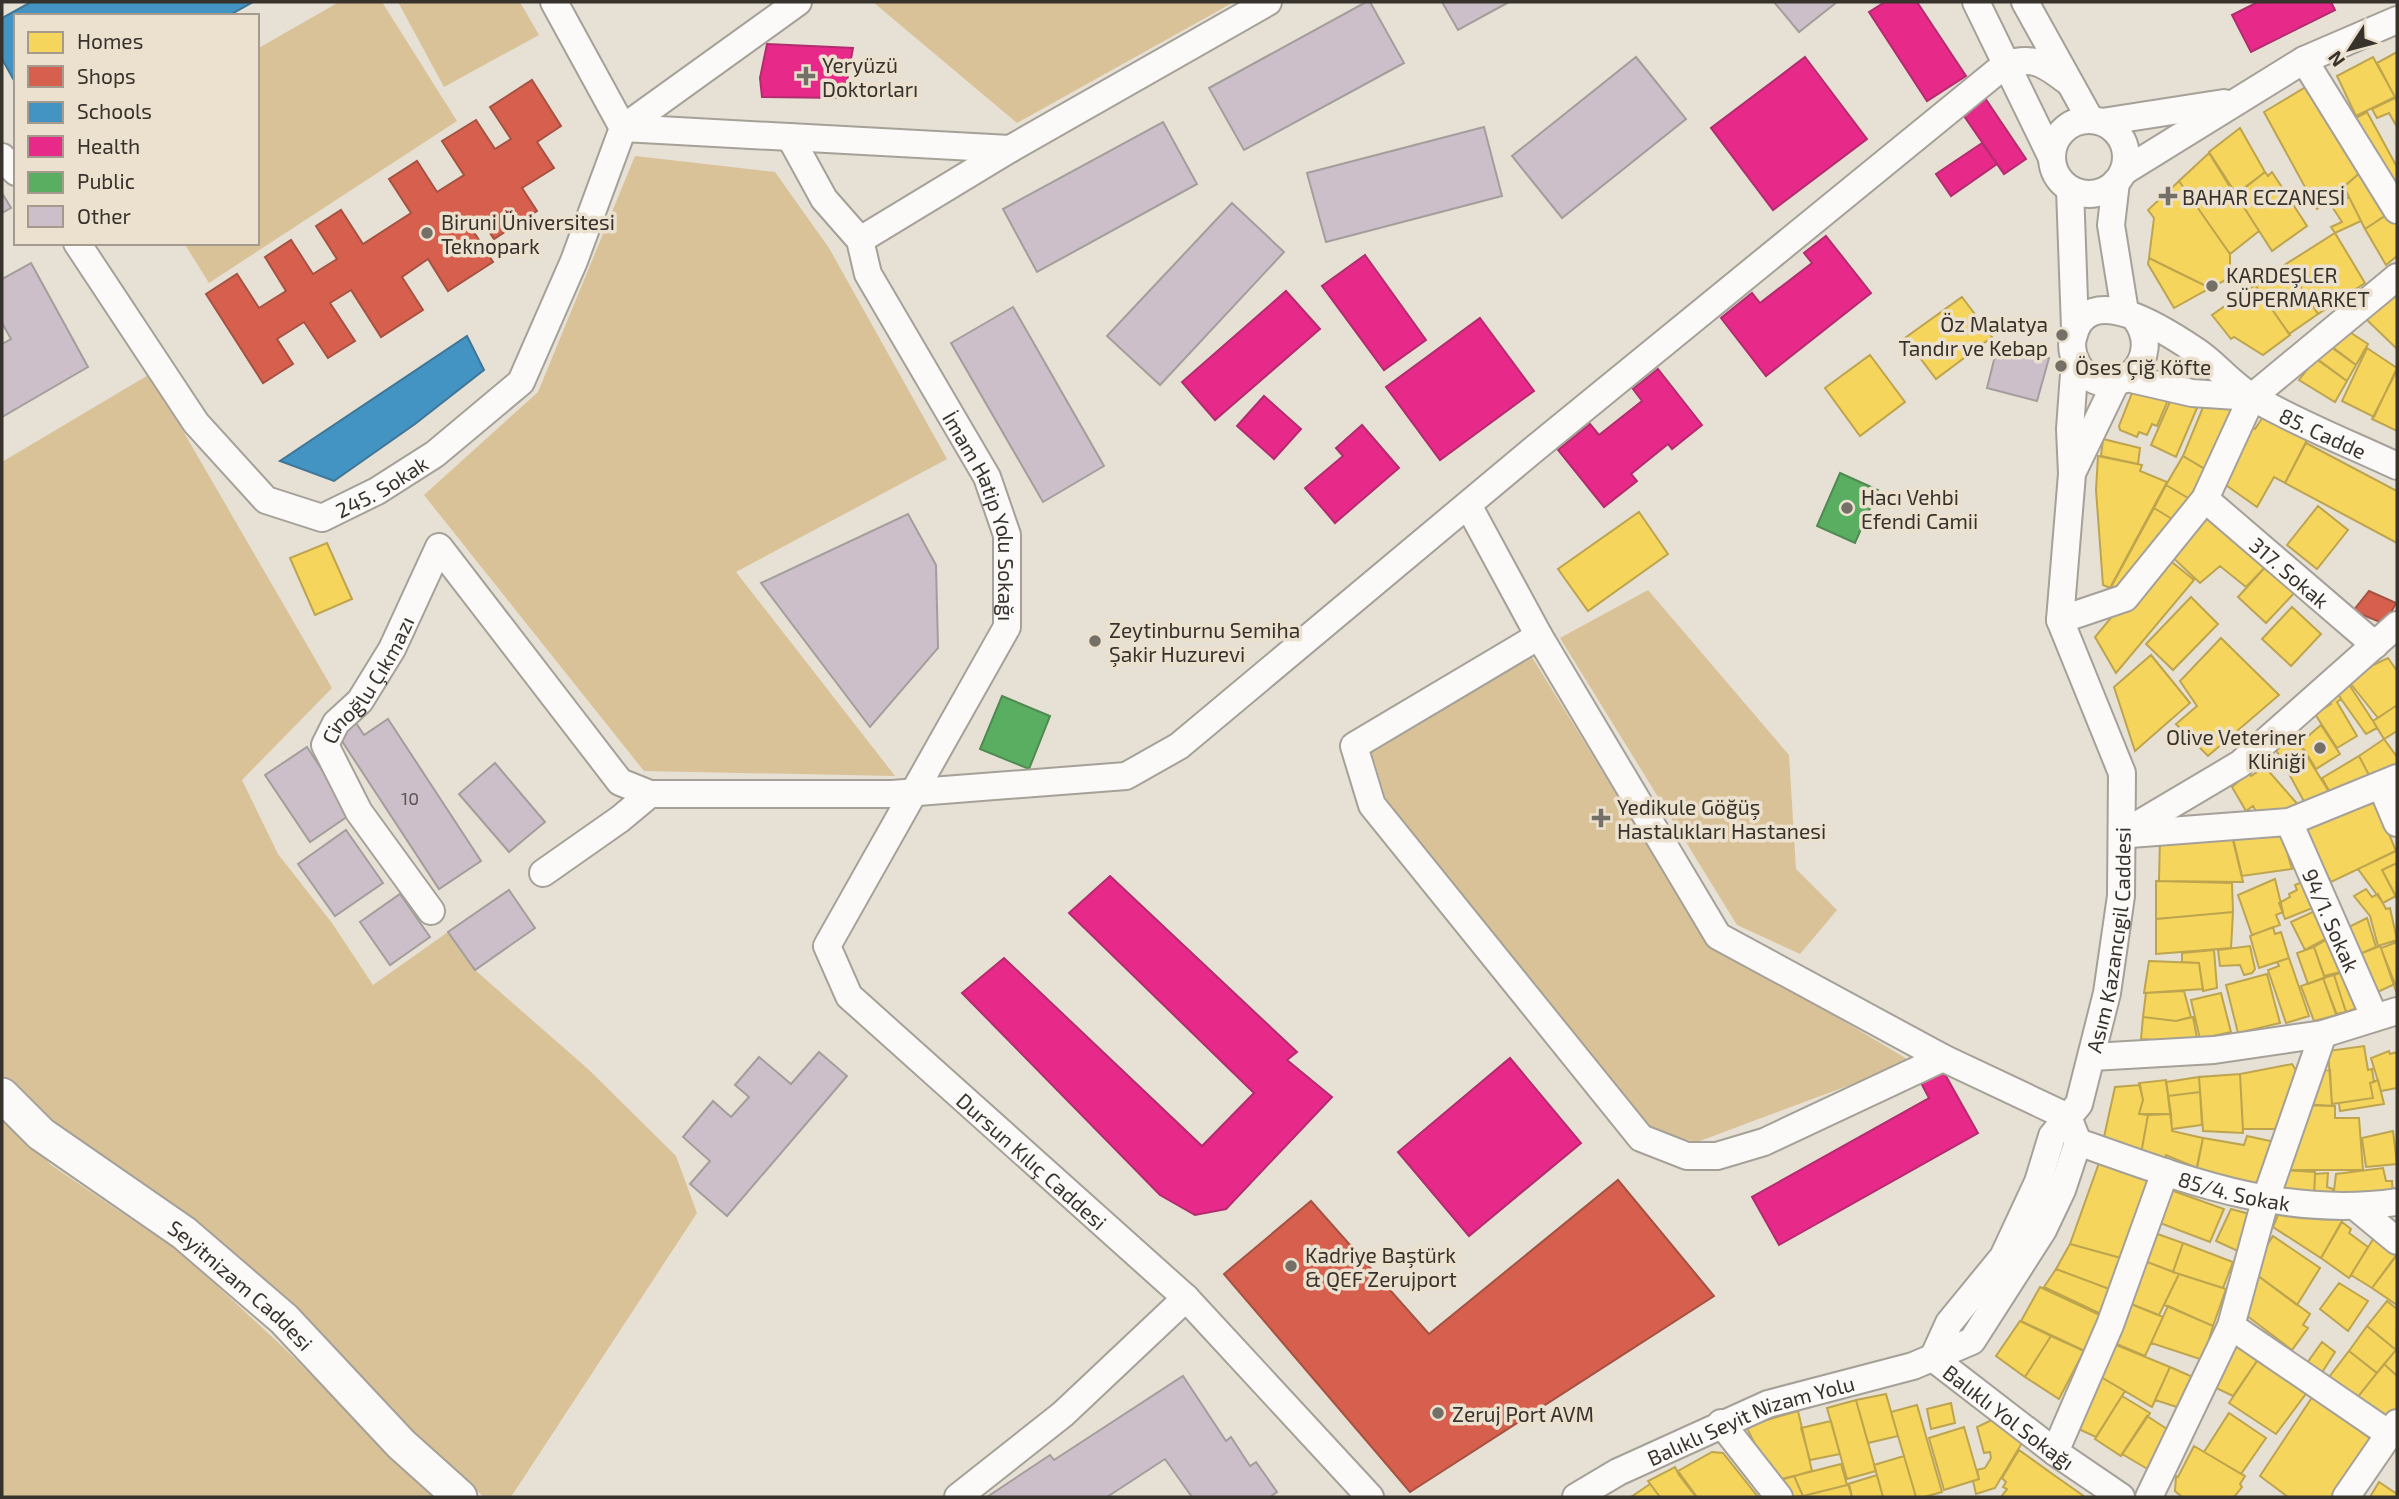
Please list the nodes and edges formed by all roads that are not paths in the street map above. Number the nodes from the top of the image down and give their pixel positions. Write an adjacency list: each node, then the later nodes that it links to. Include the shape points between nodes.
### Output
1 (554, 2): 12 (street)
2 (798, 2): 12 (street)
3 (1268, 2): 14 (street)
4 (1976, 2): 8 (street)
5 (2025, 2): 9 (street)
6 (2397, 20): 7 (street)
7 (2304, 60): 10 (street); 20 (street)
8 (2006, 64): 9 (street, via 2044,63); 16 (street); 32 (street)
9 (2067, 81): 11 (street)
10 (2234, 101): 11 (street); 18 (street)
11 (2096, 120): 16 (street, via 2067,127 2059,135); 18 (street, via 2121,136 2127,160)
12 (623, 128): 13 (street); 22 (street, 245. Sokak, via 574,261 521,382 435,454 322,519 265,500 196,423)
13 (789, 137): 14 (street); 21 (street, via 824,199)
14 (1010, 149): 21 (street)
15 (2, 157): 17 (street)
16 (2052, 158): 19 (street, via 2061,181)
17 (14, 170)
18 (2120, 177): 19 (street, via 2095,194); 24 (street, via 2110,226)
19 (2070, 189): 25 (street)
20 (2397, 210)
21 (860, 240): 38 (street, İmam Hatip Yolu Sokağı, via 868,274 987,477 1007,535 1007,627)
22 (78, 245)
23 (2397, 277): 28 (street)
24 (2130, 315): 25 (street, via 2102,309); 27 (street, via 2146,339 2146,350 2136,371); 28 (street, via 2198,352)
25 (2075, 328): 26 (street)
26 (2075, 360): 27 (street, via 2092,379); 30 (street)
27 (2121, 380): 28 (street, via 2192,393); 30 (street)
28 (2252, 397): 29 (street, 85. Cadde); 31 (street)
29 (2397, 466)
30 (2072, 474): 33 (street, Asım Kazancıgil Caddesi)
31 (2205, 499): 33 (street, via 2125,598); 36 (street, 317. Sokak)
32 (1468, 505): 35 (street); 38 (street, via 1179,746 1126,776)
33 (2060, 620): 42 (street, Asım Kazancıgil Caddesi, via 2122,773)
34 (2397, 625): 36 (street)
35 (1539, 636): 48 (street, via 1718,936); 48 (street, via 1354,746 1372,805 1641,1138 1687,1156 1717,1156 1765,1142)
36 (2375, 645): 42 (street, via 2240,764)
37 (2389, 782): 40 (street); 41 (street)
38 (912, 793): 39 (street); 57 (street, Dursun Kılıç Caddesi, via 827,946 849,996)
39 (650, 794): 43 (street); 44 (street, Cinoğlu Çıkmazı, via 620,782 439,547 392,649 360,701 336,723 325,746 359,812)
40 (2289, 822): 42 (street); 45 (street, 94/1. Sokak)
41 (2397, 823)
42 (2122, 834): 47 (street, Asım Kazancıgil Caddesi, via 2121,896)
43 (543, 873)
44 (430, 911)
45 (2386, 1014): 46 (street)
46 (2323, 1034): 47 (street, via 2214,1050); 53 (street)
47 (2092, 1057): 50 (street, Asım Kazancıgil Caddesi, via 2079,1104)
48 (1943, 1058): 50 (street)
49 (2, 1095): 63 (main road, Seyitnizam Caddesi, via 41,1134 184,1233 284,1319 401,1444)
50 (2068, 1117): 51 (street); 59 (street, Asım Kazancıgil Caddesi, via 2052,1136 2038,1182 2003,1257 1949,1323)
51 (2078, 1142): 52 (street, 85/4. Sokak); 59 (street, via 2043,1230 1972,1340)
52 (2165, 1172): 53 (street, 85/4. Sokak); 62 (street, via 2110,1325)
53 (2265, 1201): 55 (street, 85/4. Sokak); 58 (street)
54 (2397, 1202): 55 (street, 85/4. Sokak)
55 (2357, 1208): 56 (street)
56 (2397, 1241)
57 (1186, 1298): 64 (street, via 1063,1414); 65 (street, Dursun Kılıç Caddesi)
58 (2231, 1326): 61 (street); 69 (street)
59 (1933, 1358): 60 (street, Balıklı Seyit Nizam Yolu, via 1768,1404); 62 (street, Balıklı Yol Sokağı)
60 (1721, 1423): 66 (street, Balıklı Seyit Nizam Yolu); 67 (street)
61 (2393, 1429): 70 (street)
62 (2055, 1452): 68 (street, Balıklı Yol Sokağı)
63 (460, 1497)
64 (958, 1497)
65 (1370, 1497)
66 (1576, 1497)
67 (1779, 1497)
68 (2120, 1497)
69 (2149, 1497)
70 (2346, 1497)

